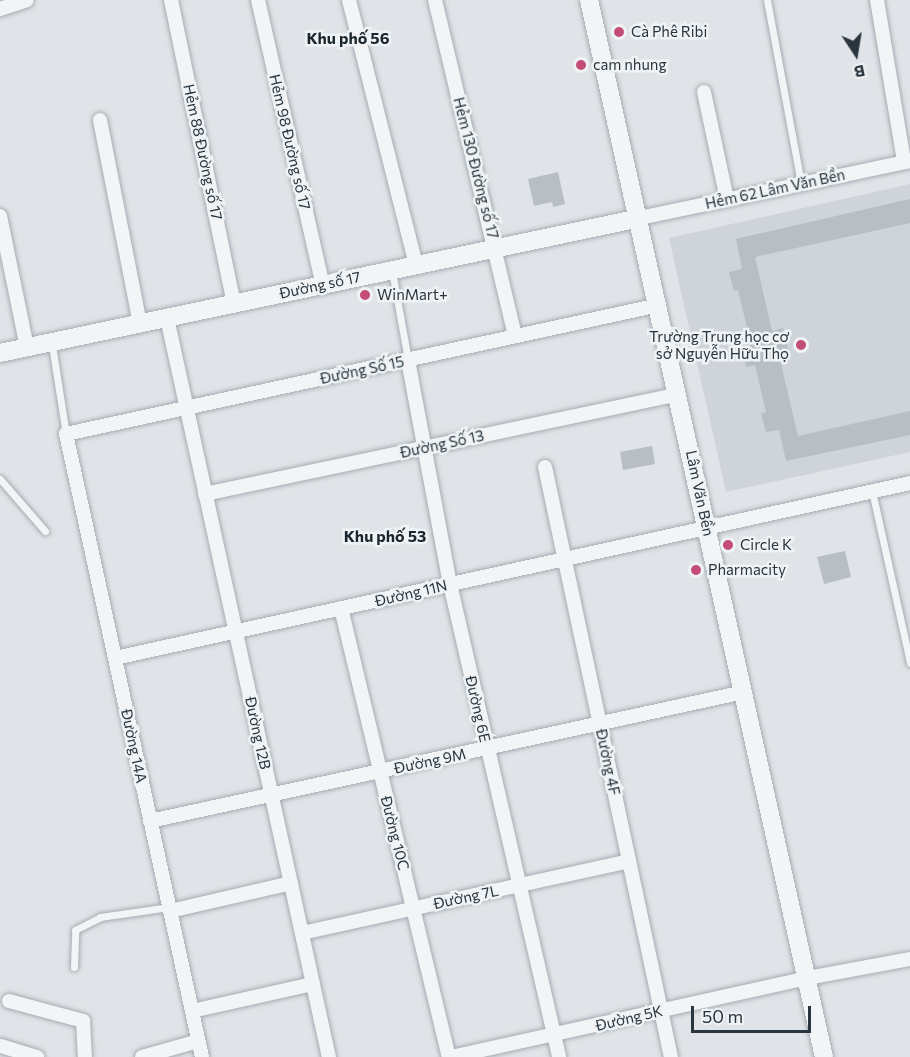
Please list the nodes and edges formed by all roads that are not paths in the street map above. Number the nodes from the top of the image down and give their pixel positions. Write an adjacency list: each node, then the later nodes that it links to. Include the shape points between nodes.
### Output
1 (27, 0): 9 (street)
2 (171, 0): 21 (street, Hẻm 88 Đường số 17)
3 (258, 0): 20 (street, Hẻm 98 Đường số 17)
4 (349, 0): 18 (street)
5 (435, 0): 17 (street, Hẻm 130 Đường số 17)
6 (590, 0): 16 (street, Lâm Văn Bền)
7 (767, 0): 13 (lane)
8 (877, 0): 12 (street)
9 (0, 9)
10 (704, 92): 14 (street)
11 (100, 120): 24 (street)
12 (907, 161): 13 (street, Hẻm 62 Lâm Văn Bền)
13 (801, 183): 14 (street, Hẻm 62 Lâm Văn Bền)
14 (727, 199): 16 (street, Hẻm 62 Lâm Văn Bền)
15 (0, 216): 27 (street)
16 (640, 218): 17 (street, Đường số 17); 22 (street, Lâm Văn Bền)
17 (496, 248): 18 (street, Đường số 17); 25 (street, Hẻm 130 Đường số 17)
18 (416, 265): 19 (street, Đường số 17)
19 (392, 270): 20 (street, Đường số 17); 29 (lane)
20 (323, 285): 21 (street, Đường số 17)
21 (234, 303): 23 (street, Đường số 17)
22 (659, 305): 25 (street, Đường Số 15); 30 (street, Lâm Văn Bền)
23 (167, 318): 24 (street, Đường số 17); 31 (street, Đường 12B)
24 (140, 324): 26 (street, Đường số 17)
25 (515, 336): 29 (street, Đường Số 15)
26 (51, 342): 27 (street, Đường số 17); 32 (lane)
27 (27, 347): 28 (street, Đường số 17)
28 (0, 353)
29 (408, 360): 31 (street, Đường Số 15); 33 (street, Đường 6E)
30 (678, 394): 33 (street, Đường Số 13); 39 (street, Lâm Văn Bền)
31 (186, 408): 32 (street, Đường Số 15); 38 (street, Đường 12B)
32 (66, 434): 45 (street, Đường 14A)
33 (424, 448): 38 (street, Đường Số 13); 42 (street, Đường 6E)
34 (544, 467): 41 (street, Đường 4F)
35 (0, 479): 40 (lane)
36 (910, 483): 37 (street, Đường 11N)
37 (872, 491): 39 (street, Đường 11N); 46 (lane)
38 (205, 494): 44 (street, Đường 12B)
39 (708, 527): 41 (street, Đường 11N); 47 (street, Lâm Văn Bền)
40 (45, 531)
41 (564, 559): 42 (street, Đường 11N); 48 (street, Đường 4F)
42 (450, 584): 43 (street, Đường 11N); 49 (street, Đường 6E)
43 (341, 608): 44 (street, Đường 11N); 50 (street, Đường 10C)
44 (235, 632): 45 (street, Đường 11N); 51 (street, Đường 12B)
45 (115, 658): 52 (street, Đường 14A)
46 (910, 663)
47 (744, 692): 48 (street, Đường 9M); 61 (street, Lâm Văn Bền)
48 (600, 723): 49 (street, Đường 9M); 53 (street, Đường 4F)
49 (487, 748): 50 (street, Đường 9M); 55 (street, Đường 6E)
50 (381, 771): 51 (street, Đường 9M); 56 (street, Đường 10C)
51 (272, 795): 52 (street, Đường 9M); 54 (street, Đường 12B)
52 (150, 821): 57 (street, Đường 14A)
53 (629, 861): 55 (street, Đường 7L); 64 (street, Đường 4F)
54 (291, 883): 57 (street); 58 (street, Đường 12B)
55 (521, 885): 56 (street, Đường 7L); 66 (street, Đường 6E)
56 (414, 908): 58 (street, Đường 7L); 74 (street, Đường 10C)
57 (170, 909): 60 (lane, via 100,917 75,930); 65 (street, Đường 14A)
58 (302, 933): 62 (street, Đường 12B)
59 (910, 959): 61 (street, Đường 5K)
60 (74, 967)
61 (807, 978): 64 (street, Đường 5K); 77 (street, Lâm Văn Bền)
62 (313, 984): 65 (street); 73 (street, Đường 12B)
63 (9, 1001): 70 (street, via 82,1021)
64 (661, 1010): 66 (street, Đường 5K); 76 (street, Đường 4F)
65 (192, 1011): 67 (street, Đường 14A)
66 (554, 1034): 74 (street, Đường 5K); 75 (street, Đường 6E)
67 (198, 1041): 71 (street); 72 (street, Đường 14A)
68 (1, 1046): 69 (street)
69 (37, 1057)
70 (85, 1057)
71 (142, 1057)
72 (202, 1057)
73 (329, 1057)
74 (450, 1057)
75 (559, 1057)
76 (671, 1057)
77 (824, 1057)

